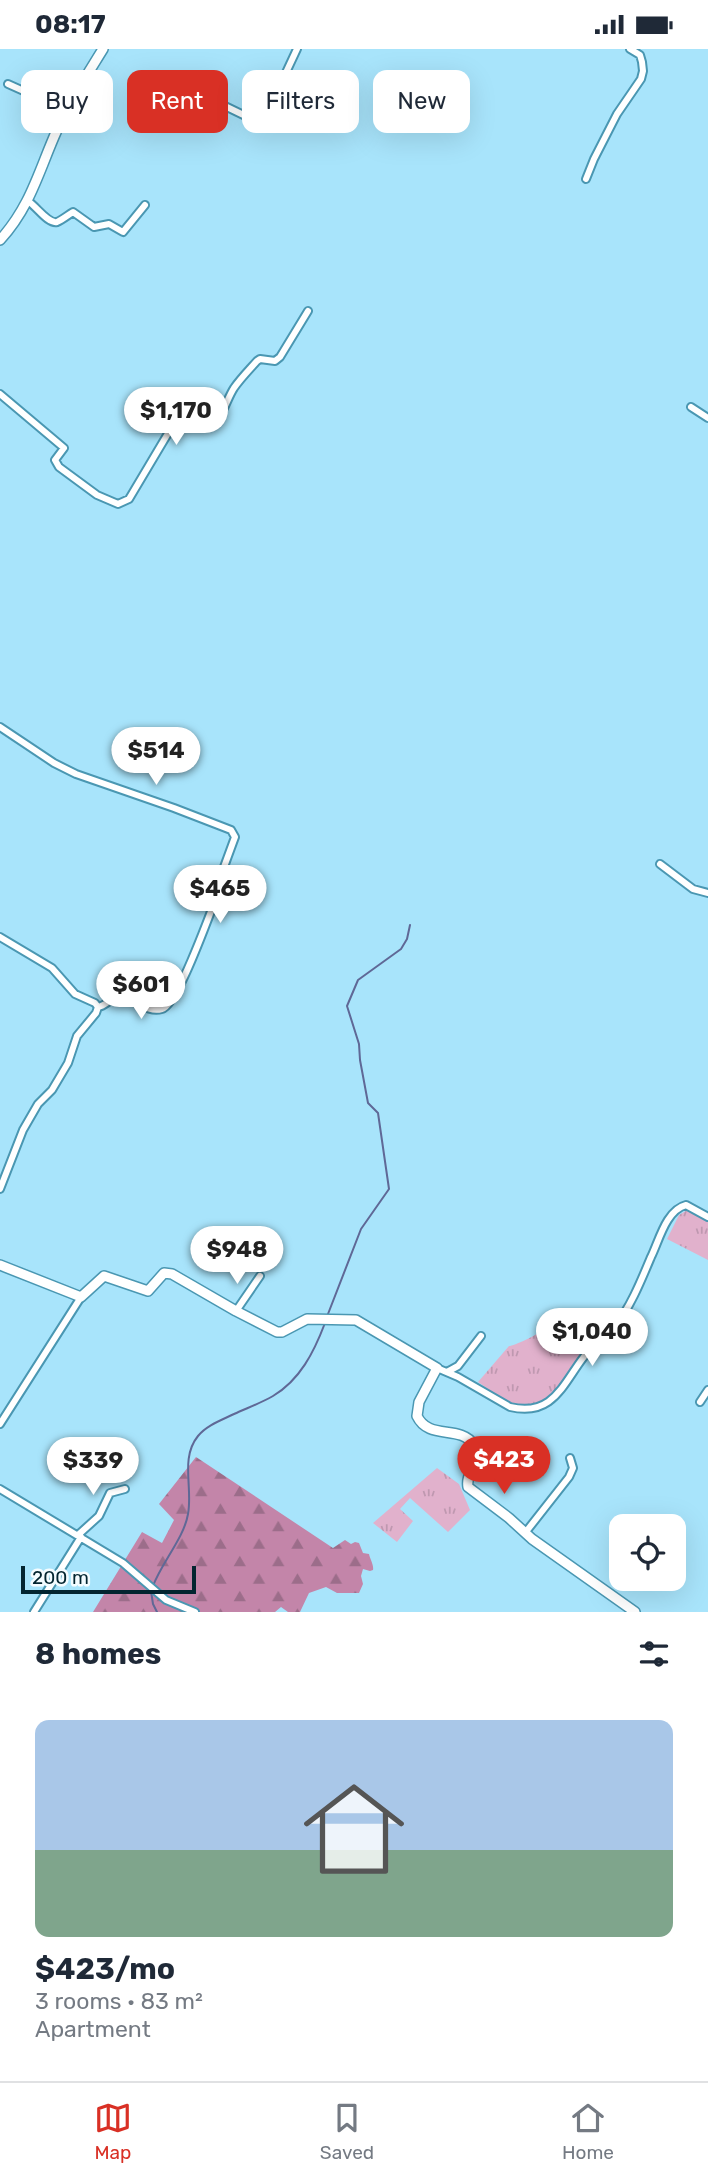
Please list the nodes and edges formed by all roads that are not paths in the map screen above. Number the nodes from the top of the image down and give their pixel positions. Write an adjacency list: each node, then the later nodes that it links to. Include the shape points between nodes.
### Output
1 (103, 49): 4 (street)
2 (297, 49): 7 (street, via 262,124)
3 (630, 49): 9 (street, via 640,55 641,79 617,114)
4 (90, 70)
5 (8, 84): 6 (street)
6 (21, 90)
7 (228, 107)
8 (56, 133): 10 (street)
9 (586, 179)
10 (28, 201): 11 (street, via 48,221 56,222 73,212 94,227 109,224 123,232); 12 (street)
11 (145, 205)
12 (0, 240)
13 (308, 311): 14 (street, via 280,357 257,361 211,426 176,420 129,499 118,504 97,495 59,467 55,460 64,448)
14 (0, 394)
15 (691, 407): 16 (street)
16 (708, 418)
17 (0, 727): 21 (street, via 76,774 231,830 235,837 191,963 169,1006 148,1009 120,996)
18 (660, 864): 19 (street, via 693,889)
19 (708, 893)
20 (0, 937): 21 (street, via 52,968 75,995)
21 (98, 1007): 22 (street, via 77,1036 52,1090 23,1130)
22 (0, 1189)
23 (708, 1217): 29 (street, via 686,1205 673,1214 617,1325 587,1352 548,1403 535,1408 510,1407)
24 (0, 1265): 26 (street)
25 (260, 1276): 27 (street)
26 (81, 1297): 27 (street, via 104,1276 148,1291 164,1273); 32 (street)
27 (236, 1311): 29 (street, via 277,1332 314,1318 356,1320)
28 (481, 1336): 29 (street, via 458,1366)
29 (442, 1370): 36 (street, via 419,1402 420,1421 439,1433 469,1440 477,1456 468,1487)
30 (708, 1389): 31 (street)
31 (700, 1402)
32 (0, 1424)
33 (570, 1458): 36 (street, via 569,1478)
34 (0, 1489): 37 (street)
35 (125, 1489): 37 (street, via 110,1493 99,1516)
36 (525, 1533): 40 (street)
37 (80, 1536): 38 (street); 39 (street, via 124,1563 158,1595)
38 (34, 1612)
39 (195, 1612)
40 (635, 1612)

